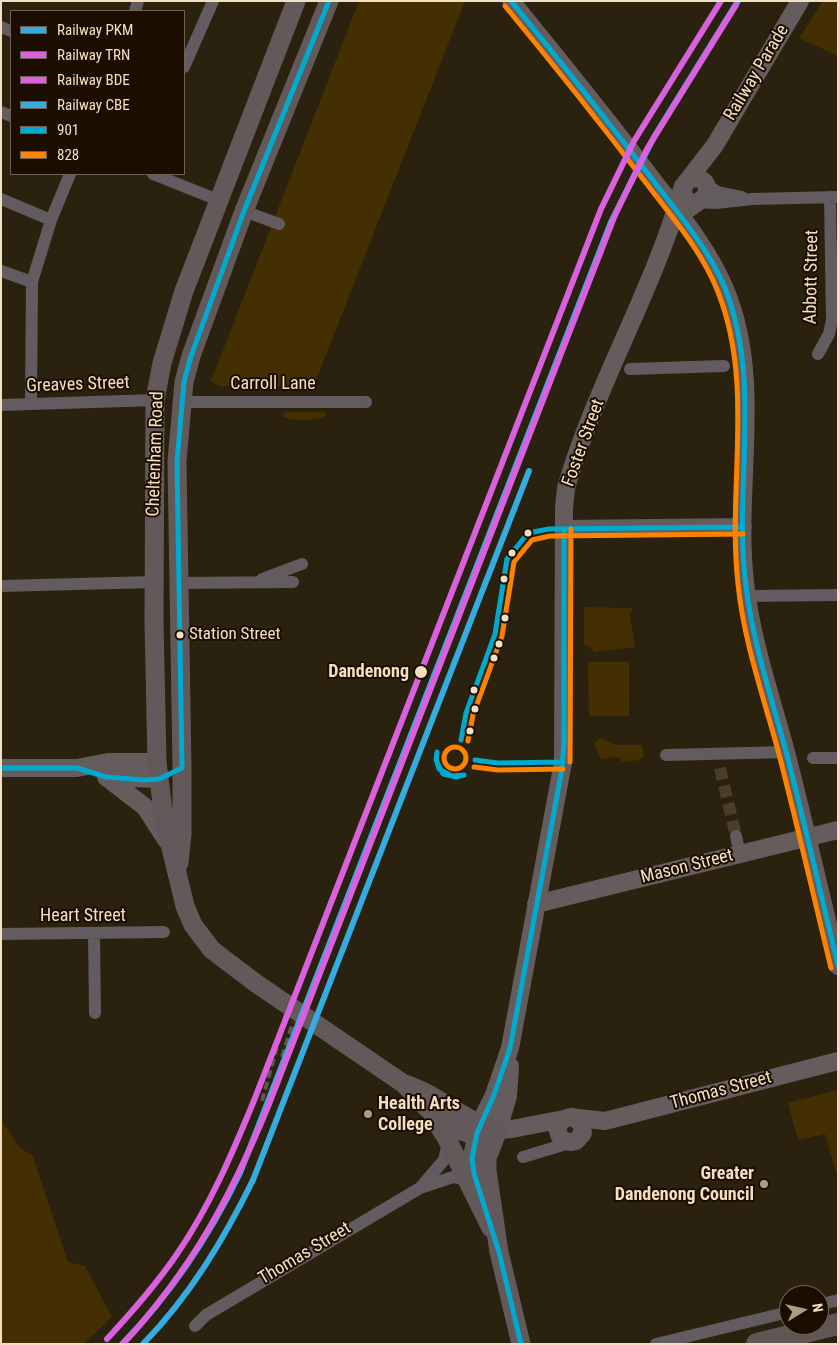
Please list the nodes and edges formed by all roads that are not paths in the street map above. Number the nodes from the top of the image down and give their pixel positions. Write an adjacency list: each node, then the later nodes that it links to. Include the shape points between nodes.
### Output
1 (212, 1): 6 (street)
2 (296, 1): 15 (main road, Cheltenham Road)
3 (329, 1): 17 (main road, Cheltenham Road)
4 (512, 1): 31 (street, via 613,127 695,235 713,264 734,315 741,344 746,398)
5 (800, 1): 7 (street, Railway Parade)
6 (185, 65)
7 (715, 145): 10 (street, Railway Parade); 11 (street, Railway Parade)
8 (70, 175): 18 (street)
9 (156, 175): 15 (street)
10 (685, 184): 11 (street, via 698,178); 16 (street, via 684,197 690,202); 20 (street, Foster Street)
11 (705, 184): 14 (street, via 718,192); 16 (street, via 706,194)
12 (834, 197): 14 (street); 23 (street, Abbott Street, via 832,320 829,334)
13 (1, 199): 18 (street)
14 (752, 199): 16 (street)
15 (218, 200): 17 (main road); 26 (main road, Cheltenham Road, via 184,291 162,364)
16 (697, 202): 20 (street, Foster Street, via 684,213)
17 (244, 211): 19 (street); 27 (main road, Cheltenham Road, via 191,356)
18 (51, 220): 22 (street)
19 (279, 224)
20 (668, 237): 32 (street, Foster Street, via 611,369 568,483)
21 (1, 271): 22 (street)
22 (32, 282): 30 (street)
23 (818, 354)
24 (724, 366): 25 (street)
25 (630, 369)
26 (156, 400): 27 (main road); 30 (street, Greaves Street); 34 (main road, Cheltenham Road)
27 (181, 402): 28 (street, Carroll Lane); 35 (main road, Cheltenham Road, via 177,461)
28 (366, 402)
29 (1, 404): 30 (street, Greaves Street)
30 (31, 404)
31 (743, 527): 32 (street); 40 (street)
32 (564, 528): 58 (street, Foster Street, via 564,754)
33 (302, 564): 36 (street)
34 (153, 582): 35 (main road); 38 (street); 50 (main road, Cheltenham Road)
35 (180, 582): 36 (street); 48 (main road, Cheltenham Road)
36 (253, 582): 37 (street)
37 (293, 582)
38 (1, 586)
39 (838, 595): 40 (street)
40 (747, 596): 41 (street)
41 (786, 752): 43 (street); 54 (street)
42 (666, 755): 43 (street)
43 (718, 755): 49 (street)
44 (813, 758): 45 (street)
45 (838, 758)
46 (1, 768): 47 (street)
47 (77, 768): 50 (street, via 108,762); 51 (street)
48 (182, 768): 50 (main road); 57 (main road, Cheltenham Road, via 182,834)
49 (720, 768)
50 (158, 771): 51 (street, via 130,780); 55 (main road, Cheltenham Road)
51 (106, 777): 55 (street, via 145,807)
52 (838, 830): 54 (street, Mason Street)
53 (736, 836): 56 (street)
54 (809, 838): 56 (street, Mason Street); 62 (street)
55 (169, 843): 57 (main road, Cheltenham Road)
56 (740, 854): 58 (street, Mason Street)
57 (178, 869): 66 (main road, Cheltenham Road, via 188,914 212,950)
58 (536, 904): 64 (street, Foster Street)
59 (164, 932): 60 (street, Heart Street)
60 (94, 933): 61 (street, Heart Street); 63 (street)
61 (1, 934)
62 (838, 966)
63 (95, 1013)
64 (510, 1048): 67 (street, Foster Street); 72 (street, Foster Street, via 494,1095)
65 (838, 1061): 70 (street, Thomas Street)
66 (404, 1084): 68 (main road, Cheltenham Road); 72 (main road, Cheltenham Road, via 429,1092)
67 (508, 1096): 71 (street, via 515,1110); 72 (street, Foster Street)
68 (427, 1108): 72 (main road, Cheltenham Road, via 461,1132); 73 (main road)
69 (568, 1118): 70 (street, Thomas Street); 71 (street, Thomas Street); 74 (street, via 558,1128 559,1136 565,1141)
70 (605, 1121): 74 (street, Thomas Street)
71 (529, 1125): 72 (street, Thomas Street)
72 (488, 1130): 78 (main road, Foster Street, via 472,1167); 79 (main road, Foster Street, via 486,1161)
73 (448, 1140): 76 (main road); 77 (street, Thomas Street, via 444,1160)
74 (576, 1141): 75 (street, Thomas Street)
75 (523, 1157)
76 (466, 1180): 77 (street, Thomas Street, via 453,1177); 78 (main road)
77 (420, 1188): 82 (street, Thomas Street, via 206,1315)
78 (491, 1229): 79 (main road, Foster Street)
79 (500, 1252): 84 (main road, Foster Street)
80 (779, 1314): 85 (street)
81 (838, 1324): 86 (highway)
82 (195, 1326)
83 (838, 1339): 87 (highway)
84 (521, 1344)
85 (656, 1344)
86 (757, 1344)
87 (820, 1344)

